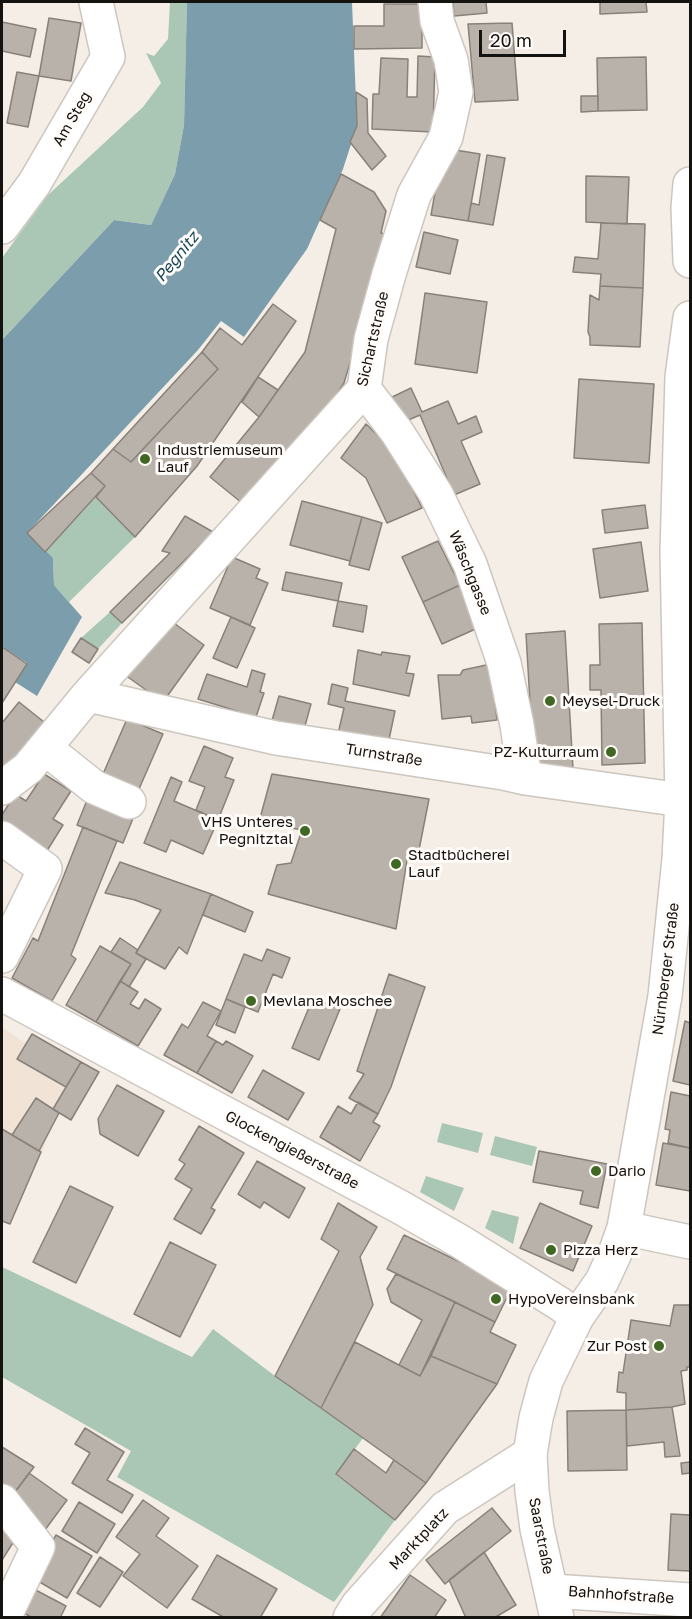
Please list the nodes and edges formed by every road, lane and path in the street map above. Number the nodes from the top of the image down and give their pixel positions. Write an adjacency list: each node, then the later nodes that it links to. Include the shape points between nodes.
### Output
1 (96, 2): 4 (street, Am Steg, via 108,57 34,184)
2 (435, 2): 7 (street, Sichartstraße, via 436,21 451,60 456,92 446,136 414,195 393,262 371,339)
3 (690, 184): 5 (street)
4 (2, 227)
5 (690, 261)
6 (690, 318): 12 (street, Nürnberger Straße, via 682,377 677,552)
7 (364, 389): 8 (street, Sichartstraße); 10 (street, Wäschgasse, via 436,494 470,564 504,663)
8 (88, 695): 9 (street, Sichartstraße); 10 (street, Turnstraße, via 276,738)
9 (45, 748): 11 (street, Sichartstraße, via 28,768); 13 (street, via 94,787)
10 (525, 778): 12 (street, Turnstraße)
11 (2, 788)
12 (682, 800): 17 (street, Nürnberger Straße, via 665,996)
13 (129, 802)
14 (2, 838): 15 (street, via 45,869)
15 (2, 956)
16 (2, 994): 19 (street, Glockengießerstraße, via 400,1207)
17 (624, 1228): 18 (street); 19 (street, Nürnberger Straße, via 602,1281)
18 (690, 1242)
19 (577, 1317): 20 (street, Saarstraße, via 546,1382)
20 (530, 1454): 23 (street, Saarstraße, via 537,1529); 25 (street, Marktplatz, via 445,1508)
21 (2, 1501): 24 (street, via 38,1547)
22 (690, 1600): 23 (street, Bahnhofstraße)
23 (554, 1604)
24 (4, 1617)
25 (350, 1617)

